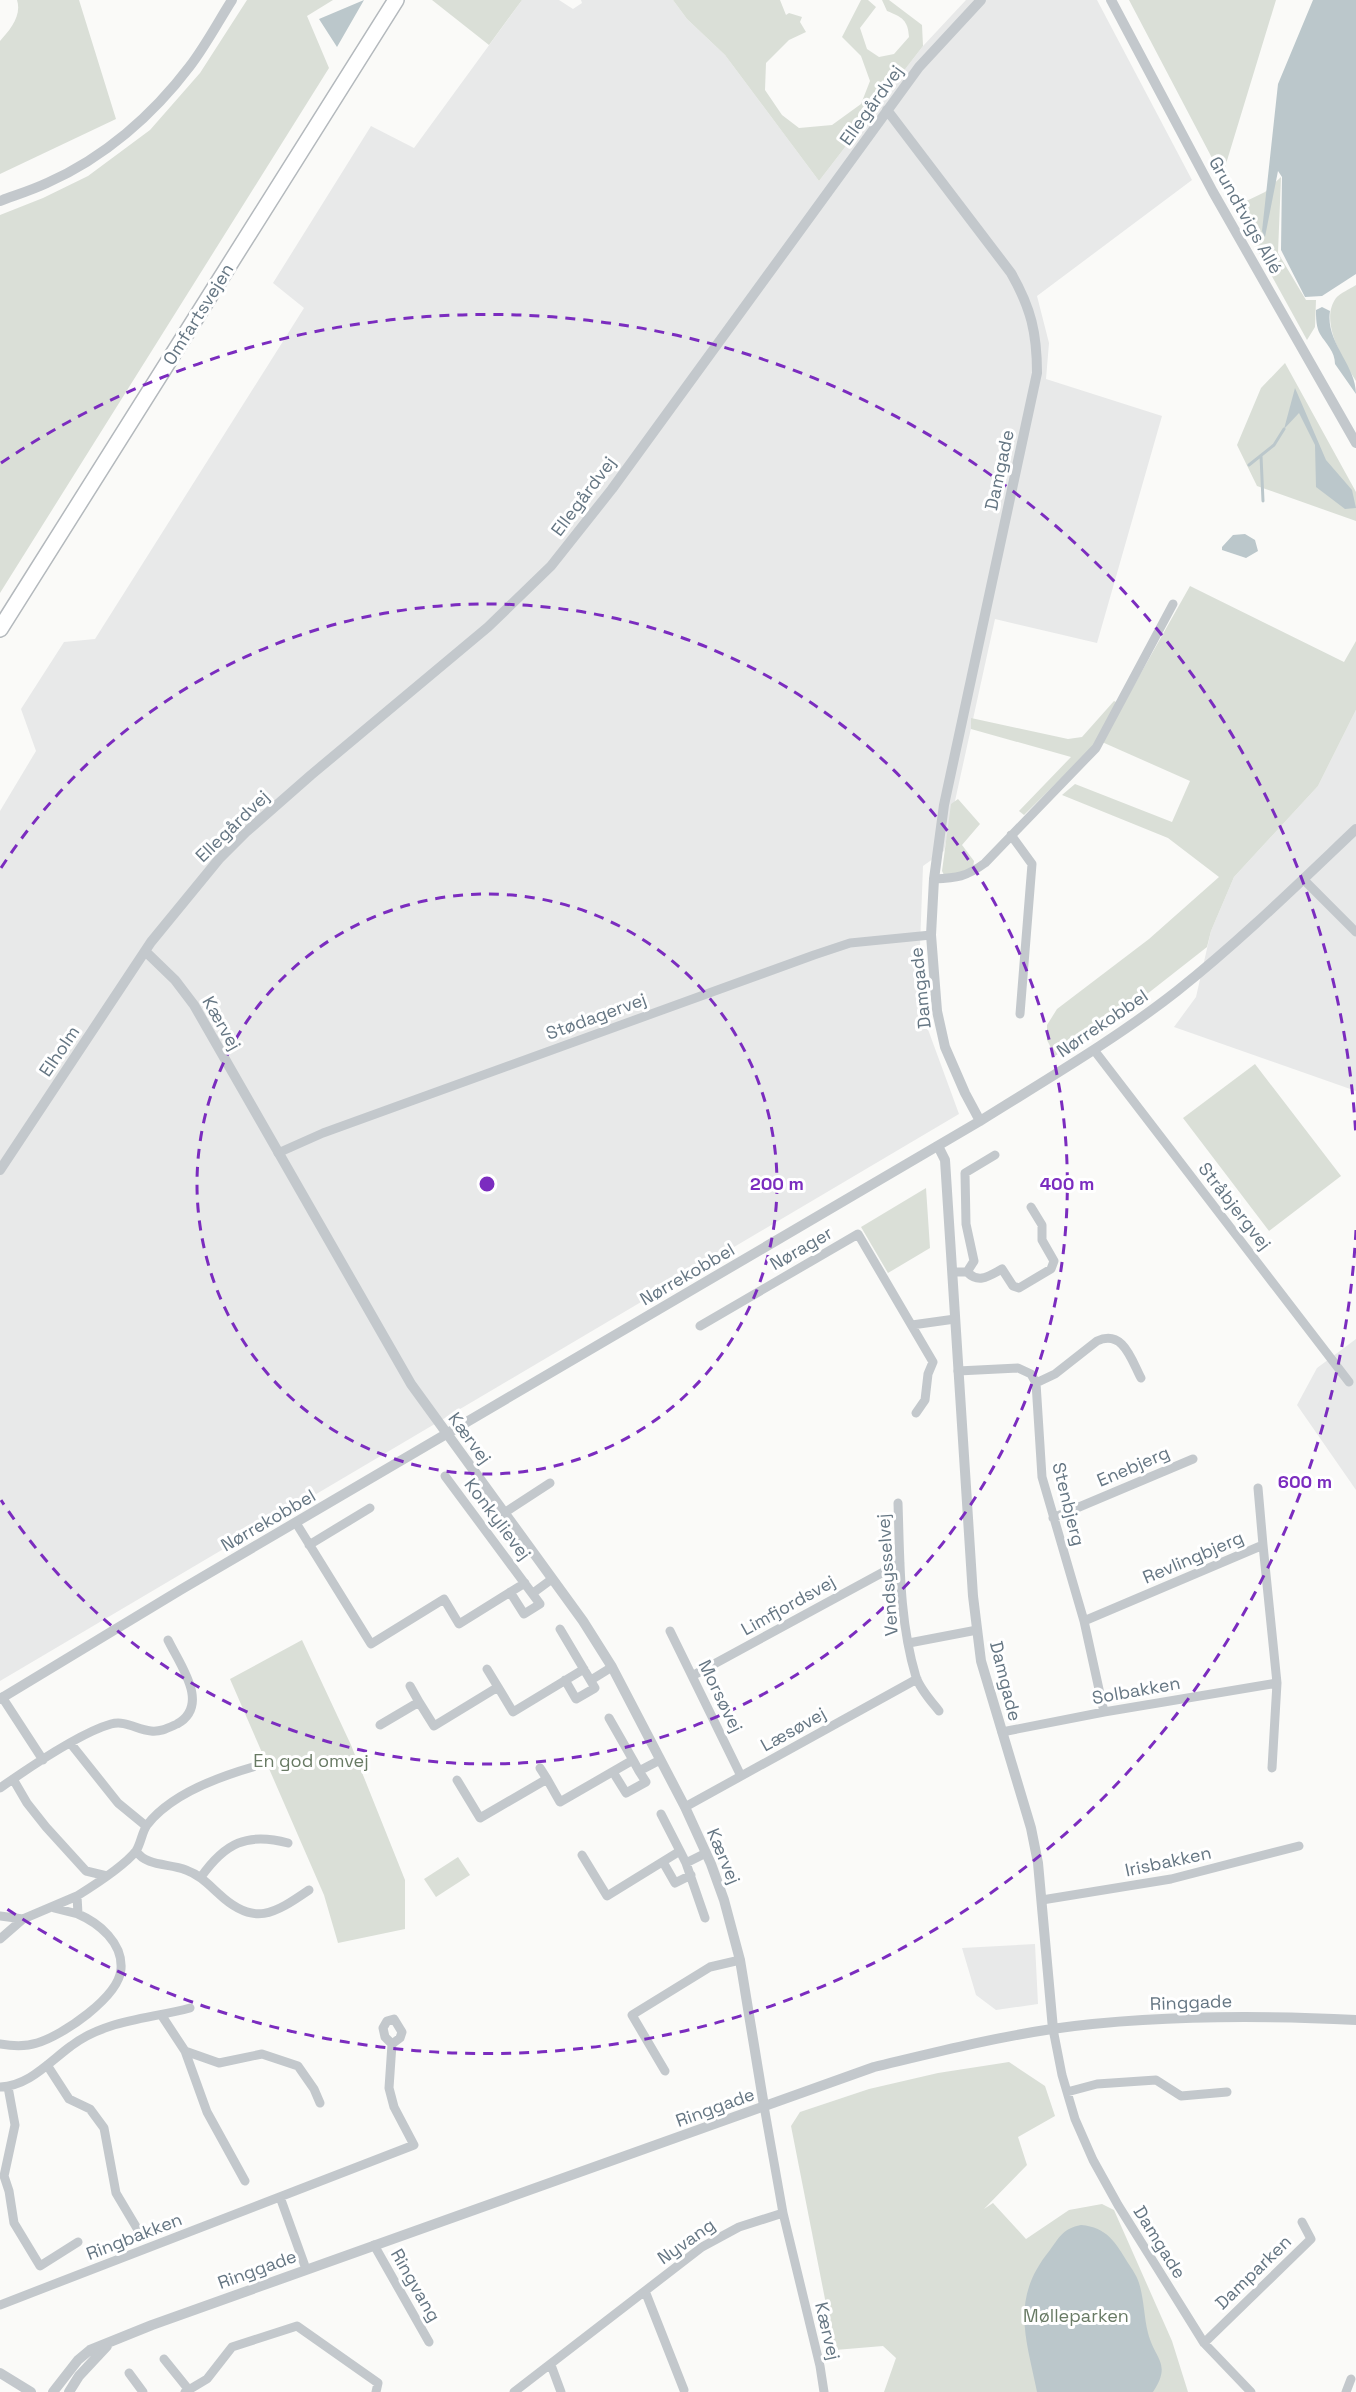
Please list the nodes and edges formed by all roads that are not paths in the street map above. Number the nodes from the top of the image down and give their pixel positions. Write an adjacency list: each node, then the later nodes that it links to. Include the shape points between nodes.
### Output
1 (232, 0): 6 (street, via 192,63 142,120 81,165 48,183)
2 (396, 0): 9 (highway, Omfartsvejen)
3 (981, 0): 5 (street, Ellegårdvej)
4 (1111, 0): 7 (street, Grundtvigs Allé, via 1213,192)
5 (887, 110): 12 (street, Damgade, via 1011,273 1026,299 1037,346 1037,373 944,805); 16 (street, Ellegårdvej, via 612,489 551,566 488,627 246,831 199,882)
6 (0, 201)
7 (1356, 443)
8 (1173, 604): 11 (street, via 1095,748)
9 (0, 628)
10 (1356, 829): 13 (street, Nørrekobbel)
11 (1011, 835): 12 (street, via 971,873); 17 (street, via 1032,864)
12 (934, 879): 15 (street, Damgade)
13 (1303, 879): 14 (street); 18 (street, Nørrekobbel, via 1177,991)
14 (1356, 932)
15 (931, 935): 19 (street, Damgade, via 934,989 945,1047); 21 (street, Stødagervej, via 850,944 814,955 323,1133)
16 (145, 951): 21 (street, Kærvej, via 183,990); 23 (street, Elholm)
17 (1020, 1014)
18 (1094, 1050): 19 (street, Nørrekobbel); 32 (street, Stråbjergvej)
19 (980, 1121): 20 (street, Nørrekobbel)
20 (938, 1146): 25 (street, Damgade, via 945,1160); 35 (street, Nørrekobbel)
21 (278, 1153): 35 (street, Kærvej, via 411,1384)
22 (995, 1155): 26 (street, via 968,1170 964,1177 966,1224 974,1262)
23 (0, 1170)
24 (1032, 1207): 26 (street, via 1042,1226 1042,1240 1054,1261 1051,1269 1019,1288 1013,1286 1002,1269 978,1279)
25 (953, 1272): 26 (street); 27 (street, Damgade)
26 (967, 1272)
27 (956, 1319): 28 (street); 30 (street, Damgade)
28 (912, 1325): 29 (street, Nørager, via 858,1234); 34 (street, Nørager, via 933,1362 925,1400)
29 (700, 1326)
30 (958, 1371): 33 (street, via 1018,1368 1031,1374); 54 (street, Damgade)
31 (1141, 1378): 33 (street, via 1122,1343 1104,1337 1055,1374)
32 (1348, 1382)
33 (1036, 1383): 43 (street, Stenbjerg, via 1042,1477)
34 (916, 1413)
35 (447, 1434): 42 (street, Kærvej); 44 (street, Nørrekobbel)
36 (1193, 1459): 43 (street, Enebjerg)
37 (445, 1476): 49 (street, Konkylievej)
38 (550, 1483): 42 (street)
39 (1258, 1488): 46 (street, Revlingbjerg)
40 (898, 1503): 47 (street, Vendsysselvej)
41 (370, 1508): 45 (street)
42 (504, 1513): 48 (street, Kærvej)
43 (1053, 1518): 52 (street, Stenbjerg)
44 (296, 1523): 45 (street, Konkylievej); 68 (street, Nørrekobbel)
45 (309, 1545): 50 (street, Konkylievej, via 371,1644 444,1599 459,1624)
46 (1263, 1545): 52 (street, Revlingbjerg); 65 (street)
47 (900, 1563): 57 (street, Vendsysselvej); 61 (street, Limfjordsvej)
48 (552, 1579): 51 (street); 58 (street, Kærvej)
49 (525, 1583): 50 (street, Konkylievej); 51 (street, Konkylievej)
50 (510, 1592): 51 (street, via 524,1614 540,1604)
51 (533, 1593)
52 (1084, 1621): 71 (street, Stenbjerg)
53 (560, 1629): 60 (street)
54 (977, 1630): 57 (street, Vendsysselvej); 74 (street, Damgade, via 981,1661)
55 (670, 1631): 61 (street, Morsøvej)
56 (168, 1640): 75 (street, via 192,1689 192,1711 162,1731 114,1723)
57 (909, 1643): 62 (street, Vendsysselvej)
58 (612, 1667): 64 (street); 78 (street, Kærvej)
59 (487, 1669): 67 (street)
60 (584, 1669): 63 (street); 64 (street)
61 (692, 1676): 84 (street, Morsøvej)
62 (917, 1679): 70 (street, Vendsysselvej); 84 (street, Læsøvej)
63 (565, 1680): 64 (street, via 576,1699 595,1688); 67 (street, via 513,1712)
64 (591, 1680)
65 (1277, 1683): 71 (street, Solbakken); 81 (street)
66 (410, 1686): 69 (street)
67 (498, 1687): 69 (street, via 434,1726)
68 (1, 1698): 76 (street)
69 (419, 1701): 73 (street)
70 (939, 1711)
71 (1104, 1712): 74 (street, Solbakken)
72 (609, 1718): 77 (street)
73 (380, 1725)
74 (1002, 1732): 107 (street, Damgade, via 1031,1828)
75 (70, 1744): 76 (street); 91 (street, via 118,1803)
76 (43, 1760): 85 (street)
77 (633, 1760): 82 (street); 83 (street)
78 (660, 1760): 82 (street); 89 (street, Kærvej)
79 (253, 1767): 91 (street, via 189,1792)
80 (540, 1768): 86 (street)
81 (1272, 1768)
82 (639, 1771): 83 (street, via 645,1782 626,1793)
83 (614, 1772): 86 (street, via 560,1802)
84 (741, 1776): 89 (street, Læsøvej)
85 (13, 1779): 88 (street); 100 (street, via 46,1827)
86 (547, 1779): 87 (street, via 480,1818)
87 (457, 1780)
88 (0, 1788)
89 (685, 1808): 96 (street, Kærvej)
90 (661, 1814): 95 (street)
91 (146, 1826): 94 (street)
92 (288, 1843): 103 (street, via 269,1838 242,1841 221,1852)
93 (1299, 1846): 107 (street, Irisbakken, via 1171,1879)
94 (136, 1851): 102 (street); 103 (street, via 148,1862 174,1866)
95 (680, 1851): 98 (street); 99 (street)
96 (706, 1853): 99 (street); 115 (street, Kærvej)
97 (582, 1855): 98 (street, via 607,1896)
98 (663, 1862): 101 (street, via 675,1883)
99 (686, 1863): 101 (street)
100 (86, 1871): 102 (street); 104 (street)
101 (691, 1875): 111 (street)
102 (107, 1876): 104 (street)
103 (201, 1877): 105 (street, via 232,1906 248,1914 273,1913)
104 (87, 1890): 106 (street)
105 (309, 1890)
106 (76, 1896): 108 (street); 109 (street)
107 (1042, 1900): 119 (street, Damgade)
108 (54, 1908): 109 (street); 112 (street)
109 (78, 1914): 120 (street, via 94,1921 114,1944 120,1956 118,1980 88,2013 50,2038 34,2044)
110 (2, 1917): 112 (street); 113 (street)
111 (705, 1918)
112 (23, 1919): 113 (street)
113 (8, 1931): 114 (street)
114 (0, 1939)
115 (740, 1960): 124 (street, via 710,1967 632,2015); 129 (street, Kærvej)
116 (190, 2008): 117 (street)
117 (162, 2016): 122 (street); 123 (street, via 100,2028)
118 (1356, 2020): 119 (street, Ringgade, via 1240,2016)
119 (1053, 2029): 126 (street, Damgade); 129 (street, Ringgade, via 874,2067)
120 (0, 2044)
121 (392, 2044): 131 (street, Ringbakken, via 389,2088 394,2107 414,2145)
122 (185, 2051): 128 (street, via 219,2063 262,2054 298,2066); 130 (street, via 207,2112)
123 (47, 2065): 125 (street, via 21,2083); 134 (street, via 69,2099 90,2109 104,2128 116,2193)
124 (665, 2071)
125 (4, 2087): 135 (street, via 15,2125 4,2176 14,2223 40,2266)
126 (1067, 2092): 127 (street, via 1097,2084 1156,2080 1181,2096); 142 (street, Damgade, via 1093,2160)
127 (1227, 2092)
128 (320, 2103)
129 (764, 2106): 132 (street, Kærvej); 136 (street, Ringgade)
130 (245, 2181)
131 (280, 2197): 137 (street); 139 (street, Ringbakken)
132 (783, 2213): 138 (street, Nyvang, via 720,2236); 157 (street, Kærvej)
133 (1302, 2222): 142 (street, Damparken, via 1311,2239)
134 (138, 2230)
135 (78, 2242)
136 (374, 2245): 137 (street, Ringgade); 140 (street, Ringvang)
137 (306, 2269): 141 (street, Ringgade)
138 (645, 2291): 144 (street, Nyvang); 149 (street)
139 (0, 2305)
140 (429, 2342)
141 (109, 2343): 152 (street, Ringgade, via 78,2360); 153 (street, Ringgade)
142 (1204, 2343): 158 (street, Damgade)
143 (164, 2359): 150 (street)
144 (551, 2366): 155 (street, Nyvang); 156 (street)
145 (0, 2373): 151 (street)
146 (129, 2373): 154 (street)
147 (1351, 2379): 159 (street)
148 (377, 2388): 150 (street, via 297,2326 232,2347 207,2379)
149 (684, 2390)
150 (187, 2391)
151 (31, 2392)
152 (52, 2392)
153 (69, 2392)
154 (143, 2392)
155 (514, 2392)
156 (561, 2392)
157 (824, 2392)
158 (1251, 2392)
159 (1347, 2392)

